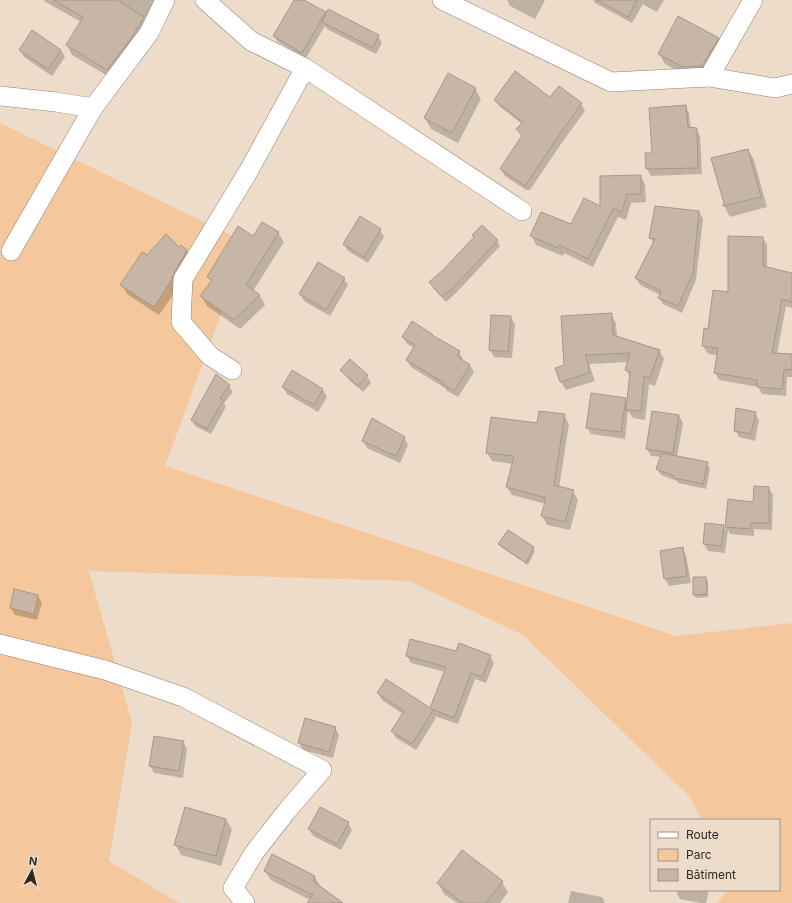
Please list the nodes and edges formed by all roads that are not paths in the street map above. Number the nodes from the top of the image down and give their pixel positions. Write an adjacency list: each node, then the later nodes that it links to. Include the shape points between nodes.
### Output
1 (166, 0): 9 (street, via 149,33)
2 (205, 0): 5 (street, via 251,41)
3 (442, 0): 6 (street, via 611,82)
4 (754, 0): 6 (street)
5 (305, 68): 10 (street); 12 (street, via 248,172 183,279 181,322 210,356)
6 (709, 77): 7 (street, via 775,88)
7 (792, 84)
8 (0, 96): 9 (street)
9 (93, 108): 11 (street)
10 (522, 211)
11 (11, 251)
12 (232, 370)
13 (0, 644): 14 (street, via 105,670 183,697 322,770 254,853 233,888)
14 (244, 903)

